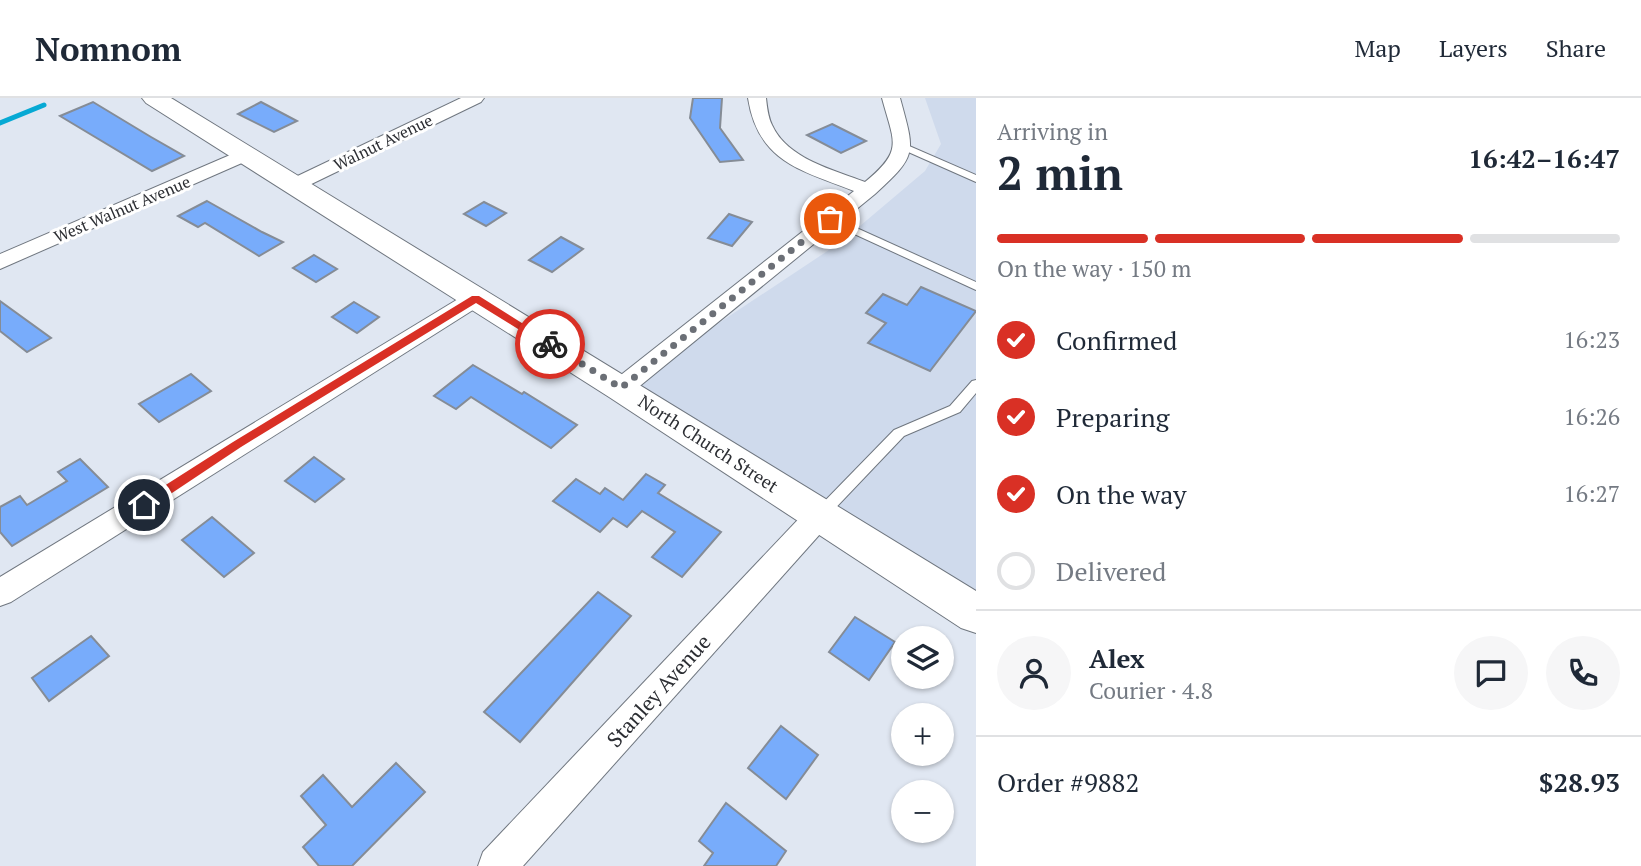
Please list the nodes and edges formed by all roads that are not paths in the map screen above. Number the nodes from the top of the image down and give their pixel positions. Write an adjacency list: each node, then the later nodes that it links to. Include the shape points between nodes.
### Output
1 (154, 98): 6 (main road, North Church Street)
2 (475, 98): 8 (street, Walnut Avenue)
3 (757, 98): 9 (street, via 764,130 774,142 802,162)
4 (891, 98): 5 (street)
5 (901, 145): 7 (lane); 9 (street, via 898,162)
6 (244, 155): 8 (main road, North Church Street); 11 (street, West Walnut Avenue)
7 (976, 179)
8 (292, 186): 13 (main road, North Church Street)
9 (868, 190): 10 (street)
10 (830, 219): 12 (lane); 15 (street)
11 (0, 262)
12 (976, 286)
13 (476, 298): 15 (main road, North Church Street); 17 (street)
14 (976, 384): 16 (lane, via 955,408 899,433)
15 (621, 388): 16 (main road, North Church Street)
16 (819, 516): 18 (main road, North Church Street); 19 (street, Stanley Avenue)
17 (0, 593)
18 (976, 614)
19 (497, 866)

